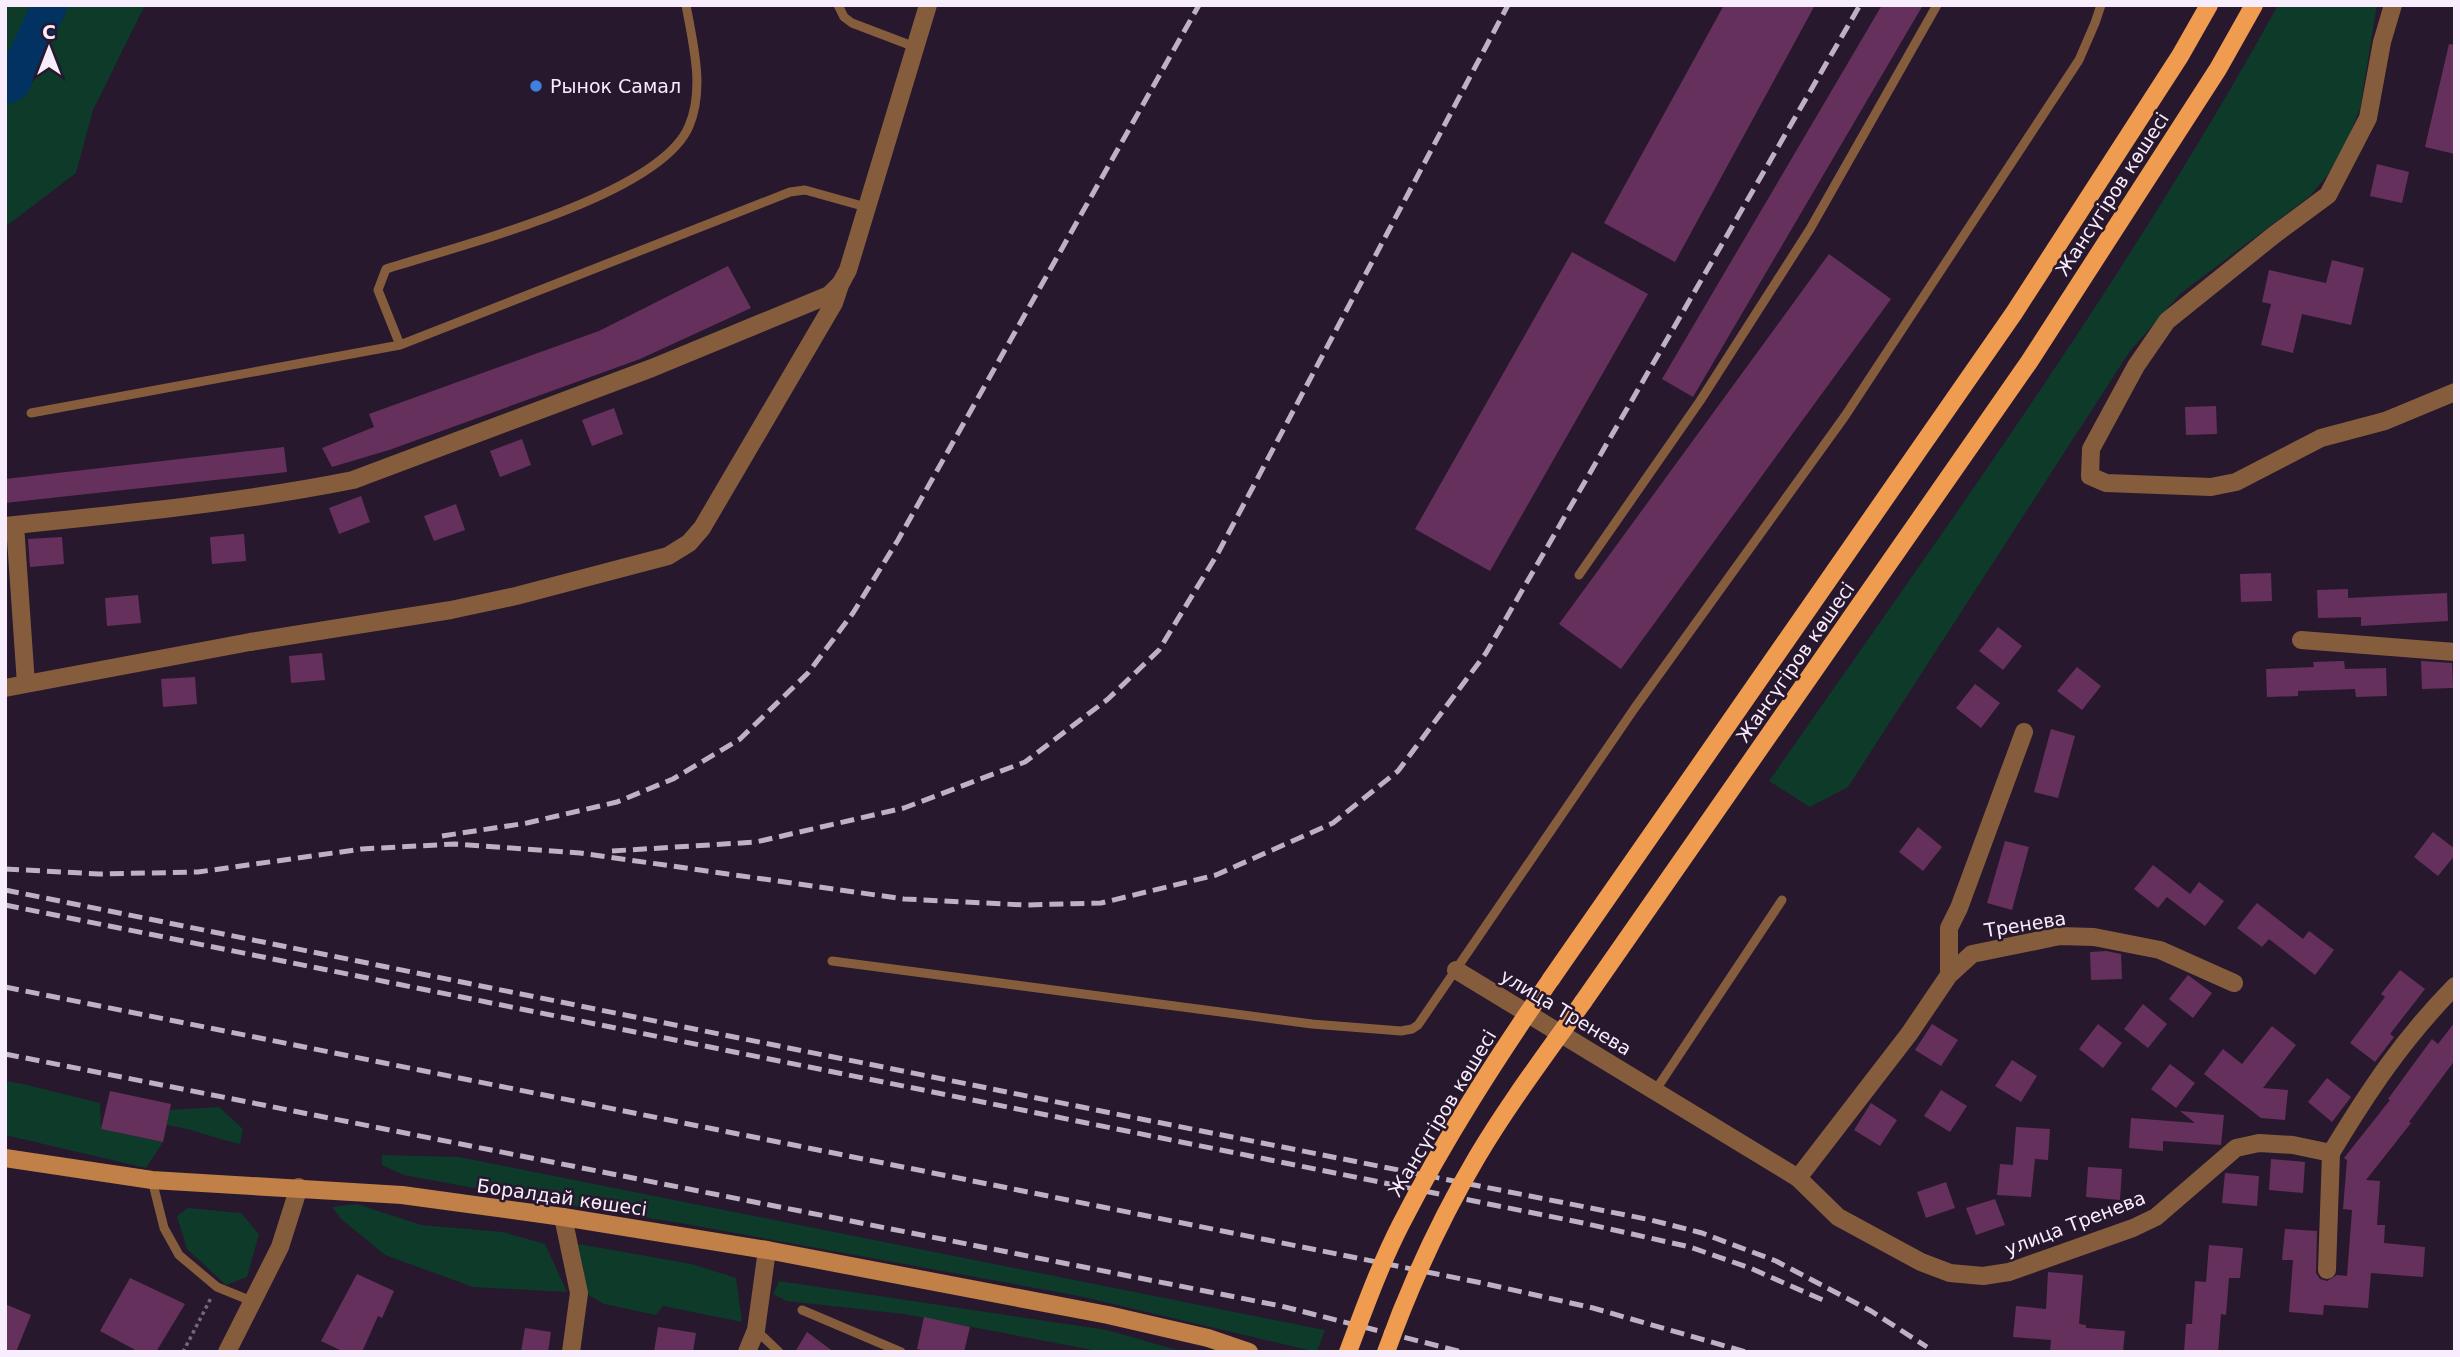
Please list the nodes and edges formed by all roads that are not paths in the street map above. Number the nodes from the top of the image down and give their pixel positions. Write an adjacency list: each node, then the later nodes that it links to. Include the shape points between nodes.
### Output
1 (686, 5): 12 (lane, via 698,90 689,127 670,154 635,179 565,211 386,269 378,290)
2 (838, 5): 9 (lane, via 852,23)
3 (928, 5): 9 (street)
4 (1937, 5): 16 (lane, via 1810,229 1700,401)
5 (2101, 5): 24 (lane, via 2079,60 1845,416 1634,709)
6 (2209, 5): 48 (main road, Жансүгіров көшесі, bridge, via 2014,313 1474,1093 1385,1258)
7 (2254, 5): 49 (main road, Жансүгіров көшесі, bridge, via 2218,69 2029,362 1476,1158 1437,1233)
8 (2393, 5): 13 (street, via 2368,118 2328,195 2167,321 2136,366 2091,449 2090,476 2106,483 2211,487 2236,482 2321,438 2385,421)
9 (915, 47): 10 (street)
10 (866, 207): 11 (street); 12 (lane, via 805,190 790,192)
11 (841, 283): 15 (street, via 829,295 665,362 352,480 199,505); 19 (street, via 702,528 668,556 464,607)
12 (400, 345): 14 (lane)
13 (2455, 392)
14 (31, 413)
15 (10, 526): 19 (street)
16 (1579, 575)
17 (2301, 640): 18 (street)
18 (2455, 652)
19 (26, 684): 20 (street)
20 (5, 688)
21 (2024, 732): 25 (street, via 1949,928)
22 (1782, 900): 28 (lane)
23 (832, 961): 24 (lane, via 1312,1024 1401,1031 1418,1025)
24 (1456, 970): 28 (street, улица Тренева)
25 (1949, 975): 26 (street, Тренева, via 1972,954 2060,936 2094,937 2160,950); 31 (street, Тренева)
26 (2234, 983)
27 (2455, 986): 29 (street, via 2420,1022 2370,1088)
28 (1654, 1091): 31 (street, улица Тренева)
29 (2331, 1153): 31 (street, улица Тренева, via 2259,1143 2236,1148 2156,1217 2009,1272 1983,1276 1950,1273 1921,1262 1839,1217); 36 (street)
30 (5, 1158): 32 (main road, Боралдай көшесі)
31 (1798, 1178)
32 (152, 1180): 33 (main road, Боралдай көшесі); 37 (lane, via 164,1228 179,1255 217,1287)
33 (299, 1187): 34 (main road, Боралдай көшесі, via 402,1195); 37 (street, via 280,1247)
34 (563, 1217): 35 (main road, Боралдай көшесі); 42 (street, via 579,1293)
35 (767, 1250): 39 (main road, Боралдай көшесі); 40 (street)
36 (2327, 1270)
37 (254, 1302): 41 (street)
38 (802, 1310): 45 (lane)
39 (1108, 1315): 46 (main road, via 1192,1342); 47 (main road)
40 (756, 1330): 43 (street); 44 (lane)
41 (227, 1352)
42 (571, 1352)
43 (747, 1352)
44 (779, 1352)
45 (901, 1352)
46 (1205, 1352)
47 (1249, 1352)
48 (1348, 1352)
49 (1387, 1352)

